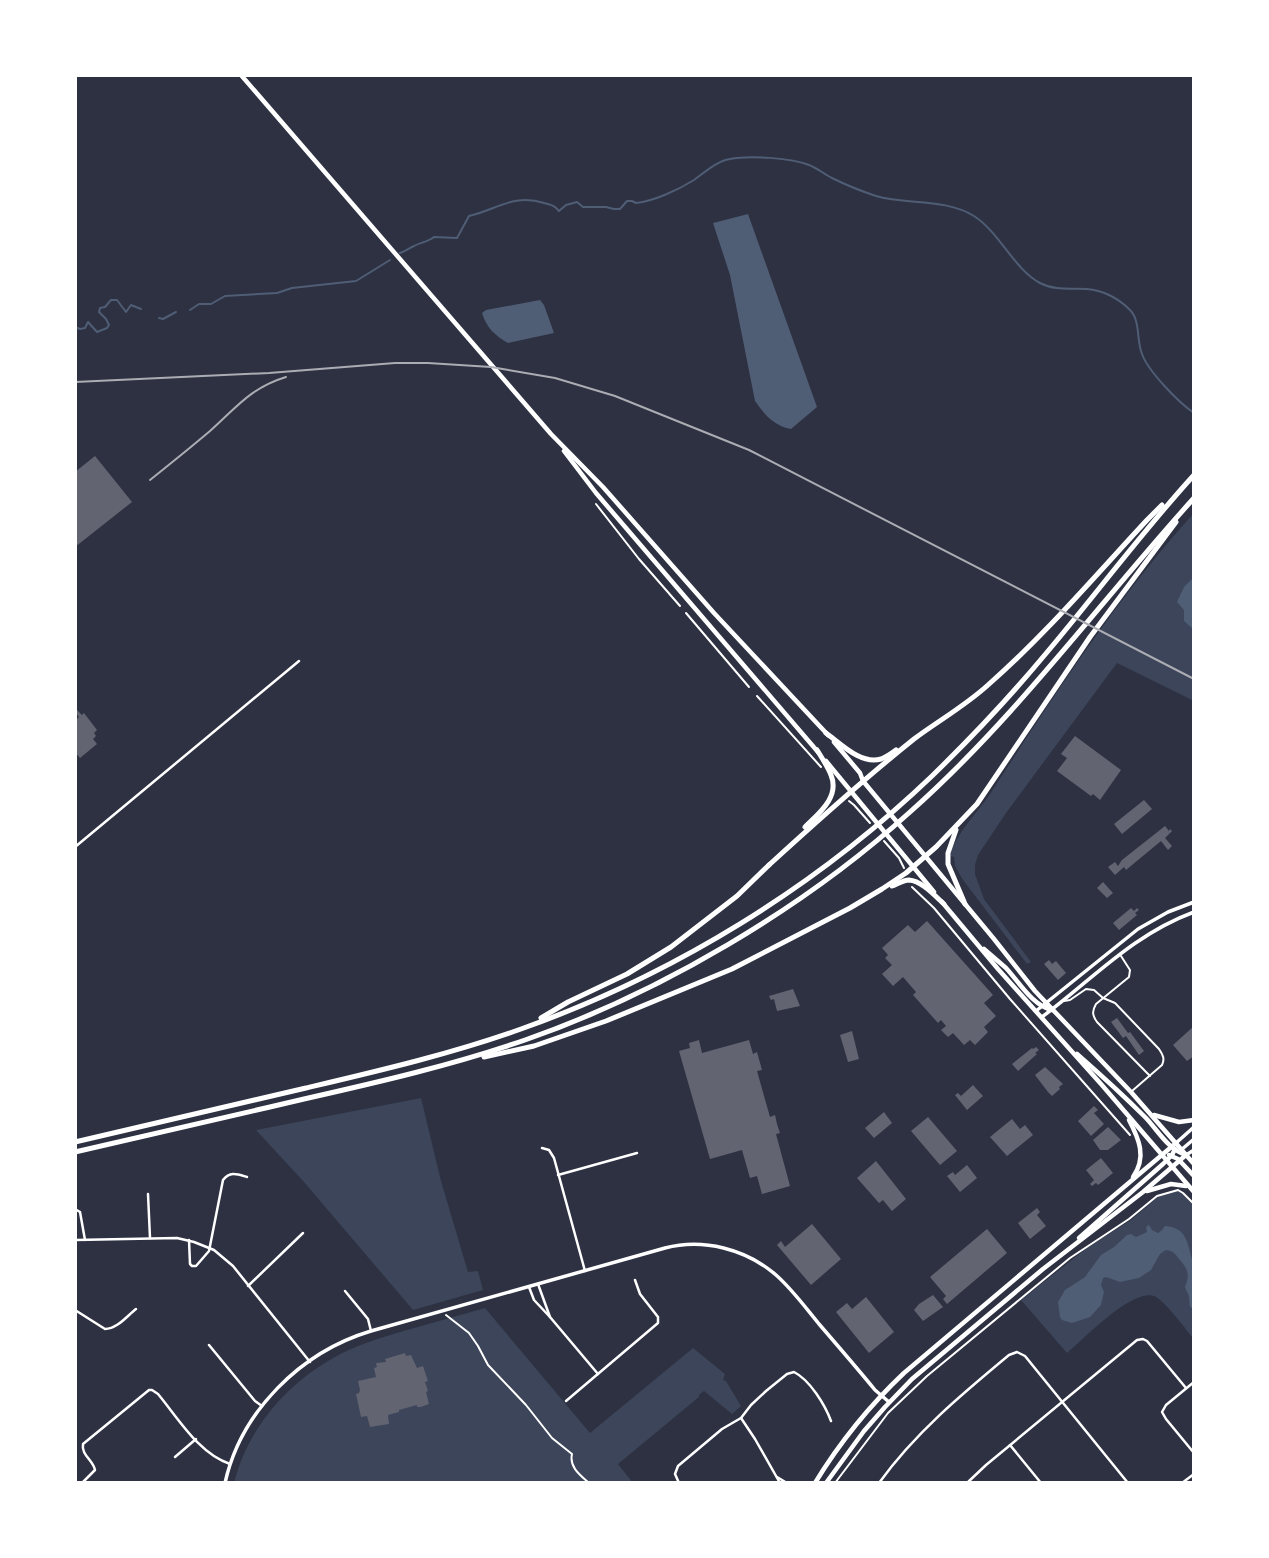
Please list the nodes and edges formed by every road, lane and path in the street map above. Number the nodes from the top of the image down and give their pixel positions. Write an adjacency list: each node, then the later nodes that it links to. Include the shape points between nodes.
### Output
1 (241, 75): 2 (main road)
2 (551, 434): 11 (main road); 13 (main road, via 596,493)
3 (1193, 475): 12 (highway, via 984,689); 40 (highway, via 990,718 857,842 718,937 606,995)
4 (1194, 499): 19 (highway, via 1090,637 991,786); 42 (highway, via 1015,707 909,813 863,851 767,920 660,981 529,1038)
5 (596, 504): 6 (path)
6 (680, 606)
7 (686, 613): 9 (path)
8 (299, 662): 21 (street)
9 (749, 687)
10 (757, 696): 14 (path)
11 (826, 733): 12 (highway, via 851,752 870,759 881,759); 15 (main road)
12 (917, 737): 15 (highway)
13 (817, 750): 16 (main road); 23 (highway, via 832,776 832,796)
14 (821, 768)
15 (863, 781): 16 (highway); 22 (main road)
16 (851, 791): 23 (highway); 24 (main road)
17 (849, 801): 18 (path)
18 (868, 821)
19 (957, 827): 22 (highway); 30 (highway, via 948,864)
20 (887, 844): 25 (path)
21 (75, 847)
22 (925, 856): 24 (highway); 30 (main road)
23 (769, 865): 40 (highway, via 671,947)
24 (914, 867): 27 (highway); 29 (main road)
25 (904, 869)
26 (911, 883): 50 (path)
27 (882, 889): 29 (highway, via 909,880); 42 (highway, via 732,970 671,996 534,1046)
28 (1194, 902): 36 (street, via 1138,929)
29 (944, 904): 32 (main road)
30 (965, 904): 36 (main road)
31 (1194, 912): 33 (street, via 1146,935)
32 (971, 937): 36 (main road); 38 (main road)
33 (1119, 955): 34 (lane, via 1129,977); 35 (street)
34 (1103, 998): 35 (lane, via 1086,989); 43 (lane, via 1092,1010 1094,1019); 43 (lane, via 1115,1003 1163,1054 1162,1065)
35 (1063, 1001): 37 (street)
36 (1044, 1004): 37 (main road); 38 (street)
37 (1052, 1010): 39 (street); 44 (main road)
38 (1036, 1011): 39 (main road)
39 (1042, 1017): 41 (main road)
40 (524, 1028): 51 (highway, via 411,1063)
41 (1064, 1042): 45 (main road); 55 (main road)
42 (453, 1063): 54 (highway)
43 (1150, 1076): 44 (lane)
44 (1132, 1092): 46 (main road)
45 (1124, 1111): 57 (main road); 65 (main road, via 1141,1147 1137,1172)
46 (1151, 1114): 47 (main road, via 1179,1122); 55 (main road)
47 (1194, 1120)
48 (1194, 1128): 55 (street)
49 (1194, 1139): 55 (street)
50 (1132, 1140)
51 (75, 1142)
52 (542, 1149): 62 (street, via 551,1151)
53 (1194, 1150): 58 (street)
54 (75, 1152)
55 (1176, 1152): 57 (main road); 58 (main road); 59 (main road); 61 (main road); 63 (main road)
56 (637, 1153): 62 (street)
57 (1161, 1155): 59 (main road); 65 (main road)
58 (1186, 1155): 60 (main road)
59 (1166, 1161): 61 (main road); 78 (main road)
60 (1194, 1164)
61 (1172, 1168): 66 (main road); 67 (main road)
62 (558, 1175): 79 (street)
63 (1194, 1176)
64 (247, 1177): 77 (street, via 232,1174 223,1180)
65 (1128, 1183): 95 (main road)
66 (1189, 1186): 67 (main road, via 1171,1184); 68 (main road)
67 (1143, 1192): 78 (main road)
68 (1194, 1192)
69 (148, 1194): 73 (street)
70 (1194, 1204): 117 (path, via 1178,1190 1157,1196 1035,1286 890,1411)
71 (75, 1209): 75 (street, via 80,1212)
72 (303, 1233): 82 (street)
73 (150, 1238): 75 (street); 76 (street)
74 (75, 1240): 75 (street)
75 (85, 1240)
76 (188, 1240): 77 (street); 77 (street, via 192,1266 199,1265)
77 (210, 1248): 82 (street, via 228,1261)
78 (1066, 1251): 97 (main road)
79 (585, 1271): 81 (street); 95 (street, via 687,1244 745,1256 790,1289)
80 (635, 1280): 92 (street, via 659,1320)
81 (538, 1284): 83 (street); 88 (street)
82 (248, 1286): 91 (street)
83 (529, 1287): 88 (street); 89 (street)
84 (345, 1291): 89 (street)
85 (136, 1309): 86 (street, via 111,1329)
86 (75, 1310)
87 (446, 1315): 111 (path, via 468,1333 488,1365 552,1438 572,1454 573,1467)
88 (550, 1317): 92 (street)
89 (371, 1331): 91 (street)
90 (209, 1345): 99 (street)
91 (310, 1362): 99 (street)
92 (598, 1374): 96 (street)
93 (1194, 1382): 94 (street)
94 (1186, 1388): 98 (street, via 1143,1339); 104 (street, via 1163,1412)
95 (881, 1395): 97 (street); 115 (main road)
96 (566, 1401)
97 (889, 1402): 116 (main road)
98 (1062, 1402): 103 (street); 118 (street, via 1023,1354 1012,1353 938,1416); 121 (street)
99 (262, 1406): 106 (street)
100 (741, 1418): 101 (street, via 761,1395 792,1372 820,1399); 108 (street); 112 (street, via 680,1465 675,1471)
101 (831, 1421)
102 (195, 1439): 105 (street); 106 (street, via 212,1456); 109 (street, via 152,1390 85,1442 83,1452 95,1470)
103 (1010, 1445): 119 (street); 120 (street)
104 (1194, 1453)
105 (175, 1457)
106 (230, 1464): 110 (street)
107 (1194, 1474): 122 (street)
108 (777, 1477): 113 (street); 114 (street)
109 (82, 1483)
110 (225, 1483)
111 (589, 1483)
112 (680, 1483)
113 (780, 1483)
114 (787, 1483)
115 (815, 1483)
116 (826, 1483)
117 (835, 1483)
118 (879, 1483)
119 (967, 1483)
120 (1041, 1483)
121 (1128, 1483)
122 (1182, 1483)

